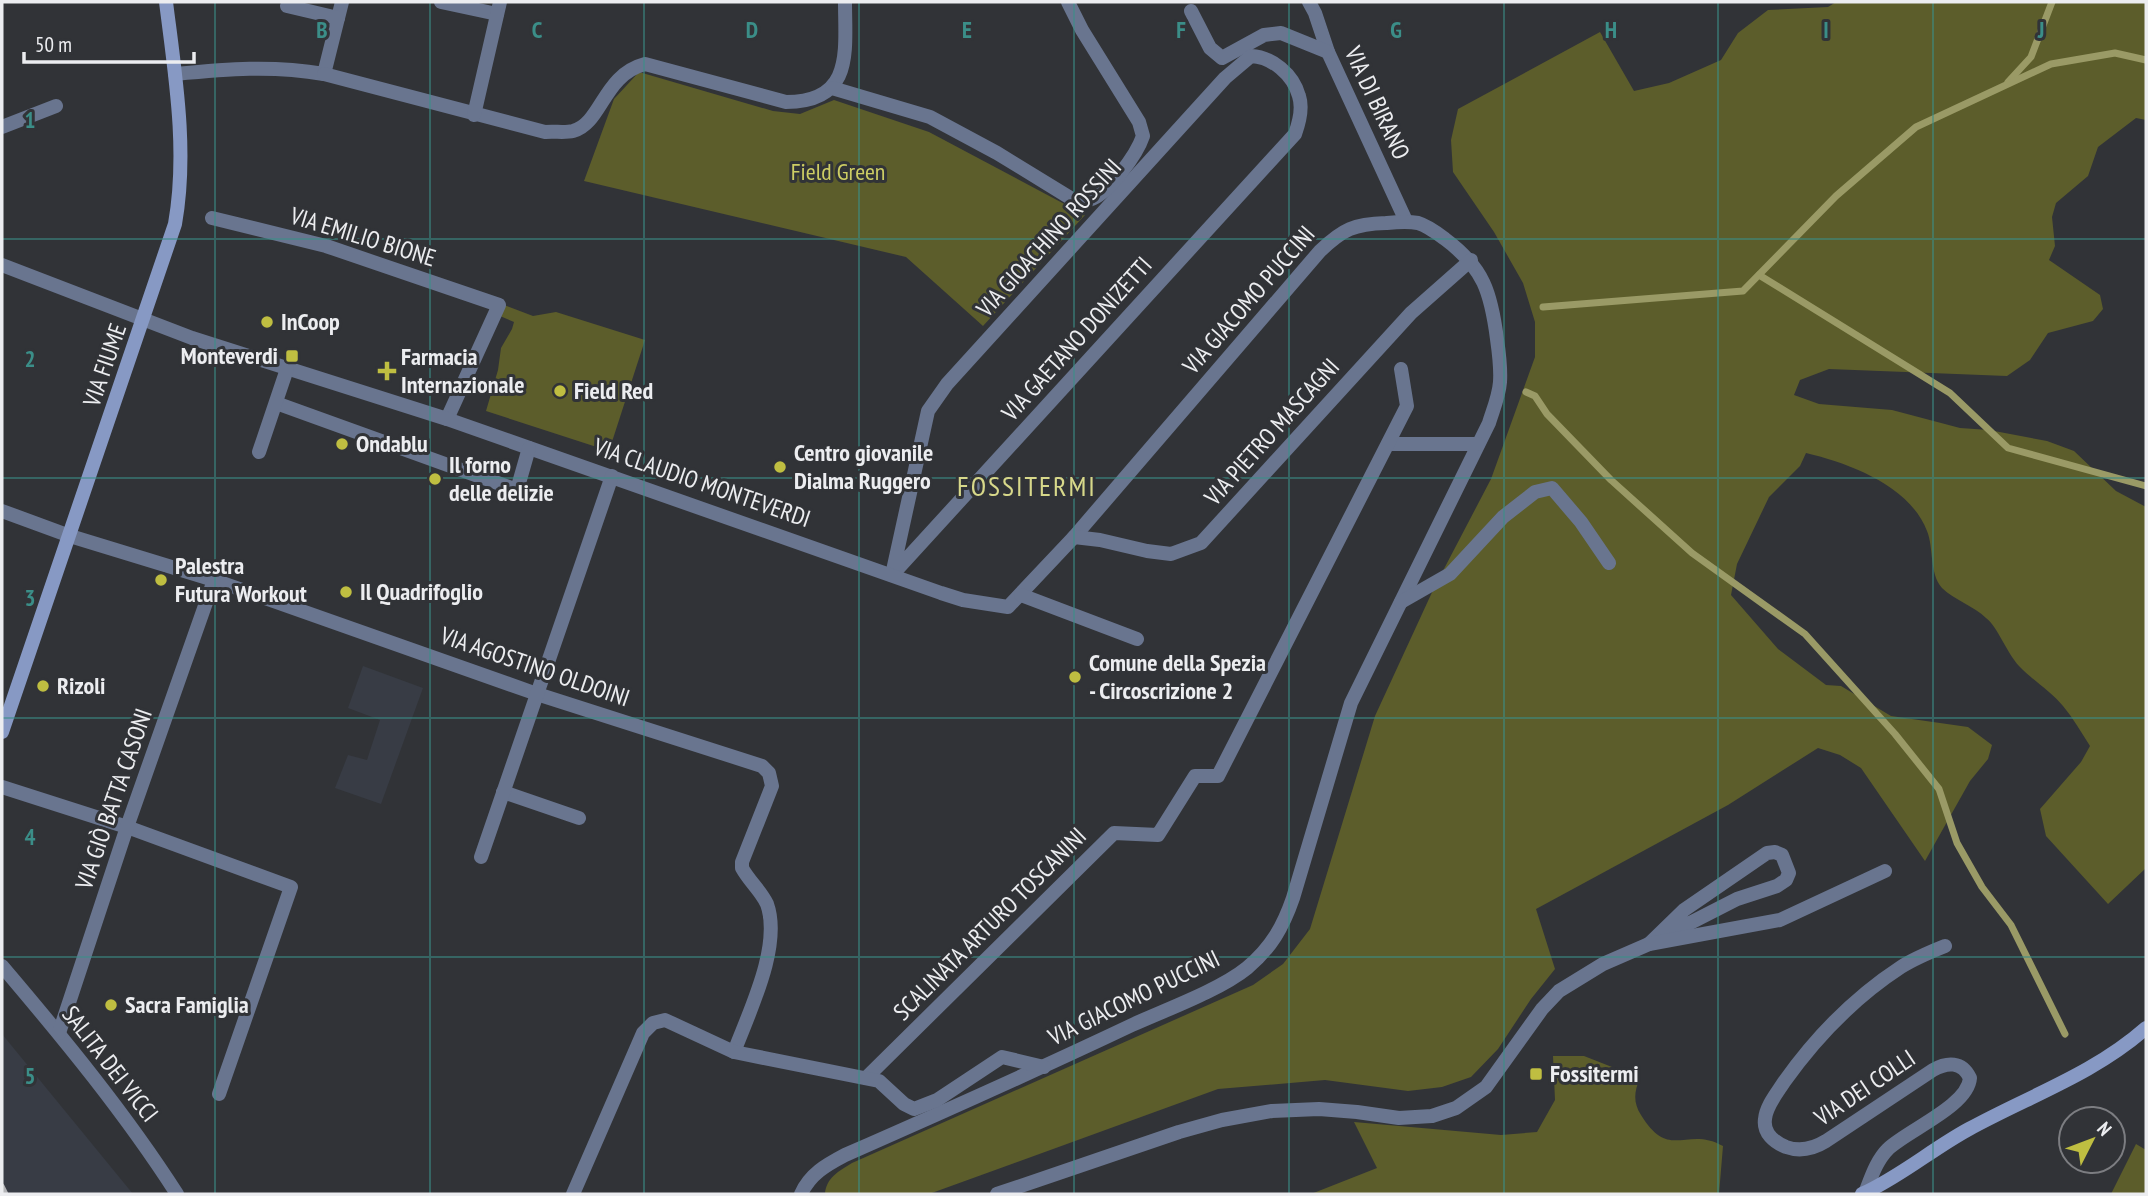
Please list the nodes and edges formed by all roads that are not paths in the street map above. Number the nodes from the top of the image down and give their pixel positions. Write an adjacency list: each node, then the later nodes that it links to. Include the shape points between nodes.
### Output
1 (166, 2): 12 (main road, VIA FIUME)
2 (342, 2): 10 (street)
3 (441, 2): 8 (street)
4 (845, 2): 14 (street, via 845,52 840,78)
5 (1068, 2): 14 (street, via 1143,136 1108,187 1087,201 1072,199 930,117)
6 (1309, 2): 11 (street, VIA DI BIRANO)
7 (287, 6): 10 (street)
8 (499, 8): 16 (street)
9 (1191, 10): 11 (street, via 1210,48 1222,58 1264,35 1280,33)
10 (338, 18): 13 (street)
11 (1328, 52): 20 (street, VIA DI BIRANO)
12 (175, 74): 13 (street, via 258,67); 23 (main road, VIA FIUME, via 178,208)
13 (324, 74): 16 (street)
14 (832, 88): 16 (street, via 811,99 786,102 645,64 621,76 589,121 574,131 545,132)
15 (56, 106): 17 (street)
16 (474, 115)
17 (2, 127)
18 (1295, 134): 37 (street, VIA GAETANO DONIZETTI); 37 (street, VIA GIOACHINO ROSSINI, via 1300,97 1287,75 1264,57 1251,57 1207,97 947,384 928,411)
19 (212, 218): 27 (street, VIA EMILIO BIONE, via 326,246 499,305)
20 (1406, 221): 21 (street, VIA GIACOMO PUCCINI, via 1436,232); 35 (street, VIA GIACOMO PUCCINI, via 1348,229 1320,251)
21 (1471, 260): 29 (street, VIA GIACOMO PUCCINI, via 1490,296 1500,360 1496,400); 35 (street, VIA PIETRO MASCAGNI, via 1411,313 1201,543 1171,554)
22 (2, 265): 23 (street, VIA CLAUDIO MONTEVERDI)
23 (144, 320): 24 (street, VIA CLAUDIO MONTEVERDI); 34 (main road, VIA FIUME)
24 (287, 369): 26 (street); 27 (street, VIA CLAUDIO MONTEVERDI)
25 (1401, 369): 28 (street, SCALINATA ARTURO TOSCANINI, via 1407,406)
26 (276, 403): 30 (street, via 517,490); 31 (street)
27 (447, 419): 30 (street, VIA CLAUDIO MONTEVERDI)
28 (1388, 444): 29 (street); 58 (street, SCALINATA ARTURO TOSCANINI, via 1218,776 1195,776 1158,835 1114,833)
29 (1478, 444): 41 (street, VIA GIACOMO PUCCINI)
30 (530, 448): 32 (street, VIA CLAUDIO MONTEVERDI)
31 (259, 452)
32 (612, 476): 37 (street, VIA CLAUDIO MONTEVERDI); 43 (street)
33 (2, 511): 34 (street, VIA AGOSTINO OLDOINI)
34 (70, 536): 38 (street, VIA AGOSTINO OLDOINI); 44 (main road, VIA FIUME)
35 (1074, 537): 40 (street, VIA GIACOMO PUCCINI)
36 (1609, 563): 41 (street, via 1552,488 1535,492 1503,517 1450,573)
37 (892, 575): 39 (street, VIA CLAUDIO MONTEVERDI)
38 (214, 580): 43 (street, VIA AGOSTINO OLDOINI); 48 (street, VIA GIÒ BATTA CASONI)
39 (941, 593): 40 (street, VIA GIACOMO PUCCINI, via 1008,607)
40 (1021, 594): 42 (street)
41 (1400, 603): 57 (street, VIA GIACOMO PUCCINI, via 1351,704 1289,911 1274,940 1234,978)
42 (1137, 639)
43 (537, 694): 46 (street); 56 (street, VIA AGOSTINO OLDOINI, via 766,769 772,786 742,862 765,901 771,935 766,964)
44 (2, 732)
45 (2, 787): 48 (street)
46 (503, 792): 47 (street); 49 (street)
47 (579, 818)
48 (127, 827): 55 (street, VIA GIÒ BATTA CASONI); 59 (street, via 291,887)
49 (481, 857)
50 (1885, 871): 51 (street, via 1780,920)
51 (1649, 944): 51 (street, via 1783,882 1789,873 1782,855 1767,853 1684,910); 63 (street, via 1603,964 1559,991 1486,1087 1456,1108 1432,1116 1399,1118 1319,1109 1222,1120)
52 (1945, 946): 64 (street, VIA DEI COLLI, via 1900,967 1838,1018 1795,1067 1764,1121 1779,1144 1810,1149 1937,1067 1952,1064 1963,1068 1970,1078 1966,1090 1888,1149)
53 (2, 966): 55 (street, SALITA DEI VICCI)
54 (2146, 1028): 64 (main road, VIA DEI COLLI, via 2121,1050 1968,1130)
55 (60, 1033): 60 (street, SALITA DEI VICCI)
56 (734, 1052): 58 (street); 61 (street, via 665,1020 658,1020 643,1033)
57 (1044, 1067): 58 (street, via 1002,1057 937,1100 914,1109 879,1081); 62 (street, VIA GIACOMO PUCCINI, via 821,1168)
58 (866, 1078)
59 (219, 1094)
60 (177, 1194)
61 (573, 1194)
62 (801, 1194)
63 (997, 1194)
64 (1864, 1194)

